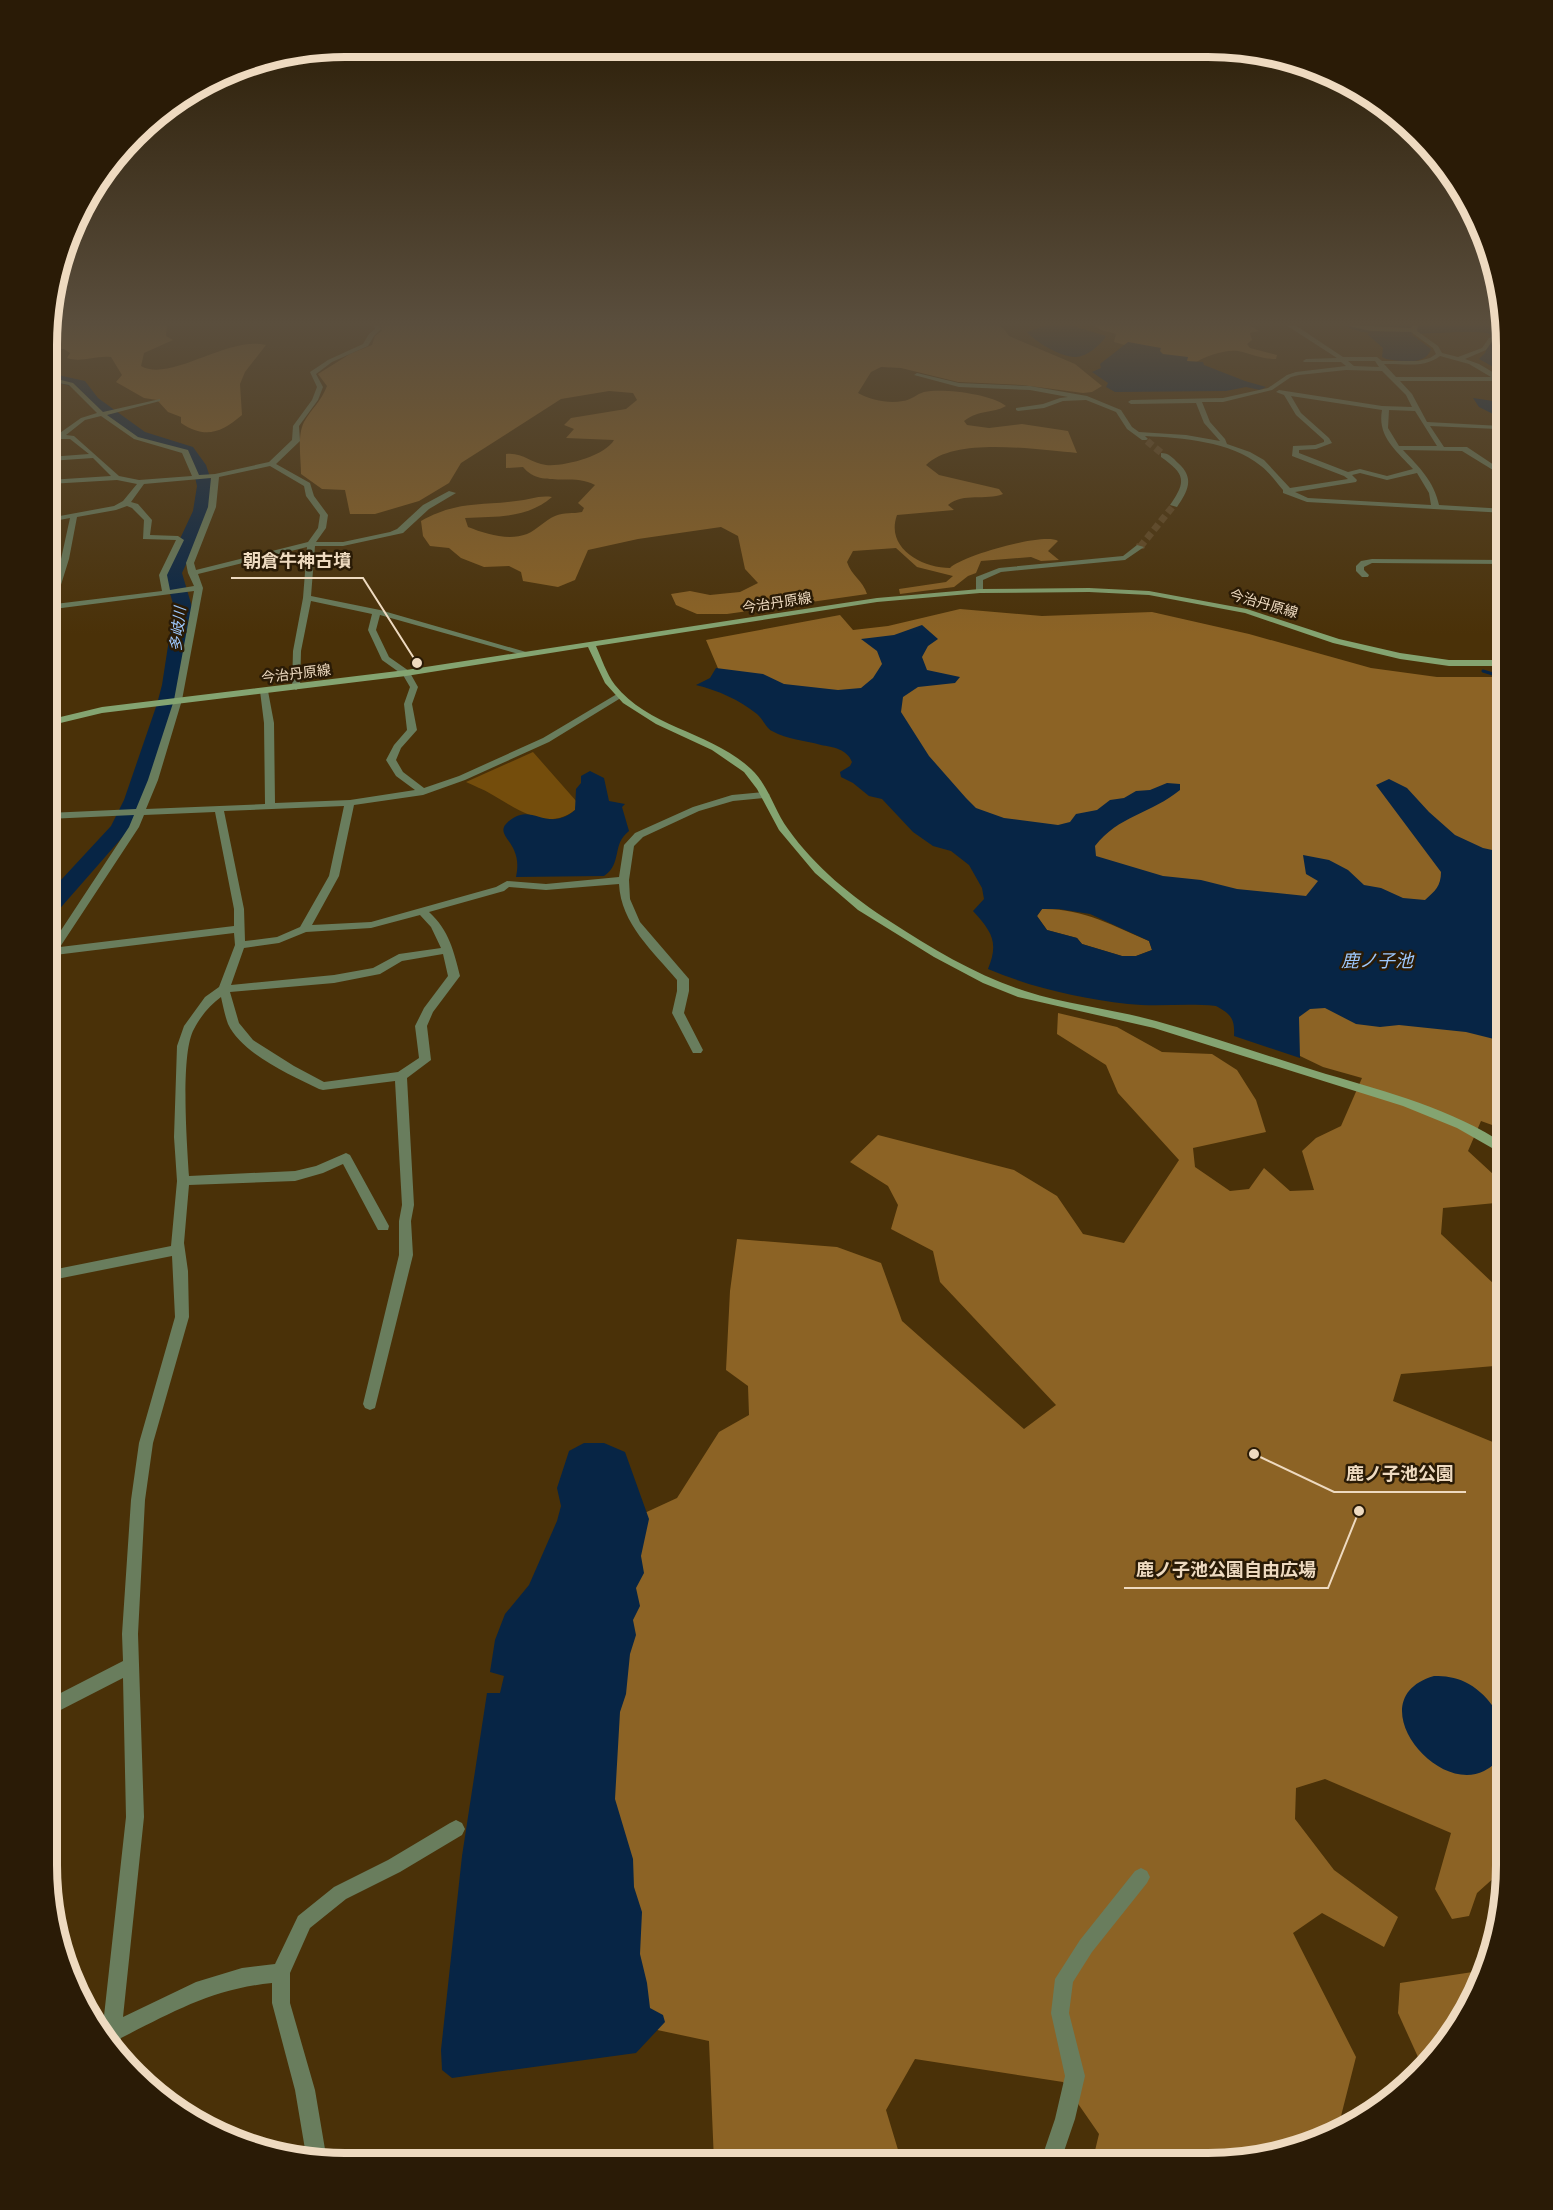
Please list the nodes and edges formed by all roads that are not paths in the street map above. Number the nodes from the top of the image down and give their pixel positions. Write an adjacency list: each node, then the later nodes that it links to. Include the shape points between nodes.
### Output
1 (70, 428): 11 (street)
2 (122, 428): 23 (street, via 136,438 185,452)
3 (296, 428): 19 (street, via 296,441)
4 (1129, 428): 9 (street)
5 (1212, 428): 13 (street)
6 (1314, 428): 22 (street, via 1328,443 1296,448 1295,454)
7 (1385, 428): 14 (street)
8 (1428, 428): 15 (street)
9 (1138, 435): 12 (street); 13 (street, via 1180,436)
10 (57, 436): 11 (street)
11 (60, 436): 17 (street, via 72,437)
12 (1147, 441)
13 (1224, 446): 28 (street, via 1261,463)
14 (1399, 448): 15 (street); 20 (street)
15 (1443, 449): 21 (street, via 1464,449)
16 (1164, 454): 31 (street, via 1181,468 1187,481 1187,487)
17 (94, 456): 18 (street); 25 (street)
18 (57, 458)
19 (271, 464): 24 (street); 36 (street, via 307,485 324,515 322,528)
20 (1418, 470): 22 (street, via 1387,478 1360,471); 32 (street, via 1435,494)
21 (1496, 470)
22 (1347, 474): 28 (street, via 1353,480)
23 (196, 476): 24 (street); 27 (street)
24 (212, 476): 39 (street, via 212,507 189,563)
25 (117, 478): 26 (street); 27 (street)
26 (57, 482)
27 (142, 482): 30 (street)
28 (1286, 491): 32 (street, via 1318,502)
29 (452, 493): 36 (street, via 426,507 400,531 343,544)
30 (127, 503): 34 (street); 44 (street, via 148,520 146,537 180,540 163,575)
31 (1173, 505)
32 (1435, 506): 33 (street)
33 (1496, 510)
34 (74, 515): 35 (street); 41 (street)
35 (57, 518)
36 (310, 544): 39 (street); 45 (street)
37 (1140, 548): 43 (street, via 1125,558 999,570 979,579)
38 (1496, 562): 40 (street, via 1372,561 1360,567)
39 (192, 573): 42 (street)
40 (1365, 575)
41 (57, 584)
42 (199, 588): 44 (street); 55 (street)
43 (980, 591): 48 (main road, 今治丹原線, via 877,600); 50 (main road, 今治丹原線, via 1149,593 1247,611 1336,641 1400,656 1449,663)
44 (166, 593): 46 (street)
45 (307, 598): 47 (street); 52 (street, via 297,651)
46 (57, 607)
47 (377, 612): 49 (street); 51 (street, via 372,630 385,658)
48 (591, 645): 49 (main road, 今治丹原線); 54 (main road, via 611,687)
49 (529, 654): 51 (main road, 今治丹原線)
50 (1496, 663)
51 (406, 673): 52 (main road, 今治丹原線); 57 (street, via 414,687 408,704 412,730 391,760 399,774)
52 (296, 687): 53 (main road, 今治丹原線)
53 (264, 691): 55 (main road, 今治丹原線); 60 (street, via 269,723)
54 (620, 696): 57 (street, via 546,740); 58 (main road, via 639,710 730,757 748,770)
55 (178, 700): 56 (main road, 今治丹原線); 62 (street)
56 (57, 721)
57 (423, 792): 59 (street)
58 (765, 795): 64 (street, via 732,798 696,809 639,835 629,845); 75 (main road, via 780,825 802,854 845,895 890,926 988,981 1060,1005 1163,1026 1393,1100 1486,1136)
59 (350, 803): 60 (street); 67 (street, via 334,876)
60 (270, 806): 61 (street)
61 (219, 809): 62 (street); 66 (street)
62 (141, 812): 63 (street); 68 (street)
63 (57, 816)
64 (624, 879): 65 (street, via 546,887 507,884); 73 (street, via 625,899 635,923 683,979 678,1013)
65 (423, 912): 67 (street, via 371,925); 70 (street, via 433,920)
66 (241, 929): 69 (street); 71 (street)
67 (304, 929): 69 (street, via 279,940)
68 (57, 944)
69 (240, 945): 72 (street)
70 (449, 950): 72 (street, via 399,958 376,971 334,979); 74 (street, via 454,976 421,1026 425,1060)
71 (57, 954)
72 (224, 989): 74 (street, via 234,1024 249,1042 323,1086); 76 (street, via 208,1000 188,1029 183,1046)
73 (697, 1050)
74 (401, 1076): 80 (street, via 408,1205 406,1255)
75 (1496, 1144)
76 (183, 1181): 77 (street, via 295,1176 346,1158); 78 (street)
77 (383, 1226)
78 (179, 1250): 79 (street); 81 (street, via 182,1317 146,1443 138,1500)
79 (57, 1274)
80 (370, 1404)
81 (131, 1665): 82 (street); 86 (street, via 135,1817)
82 (57, 1704)
83 (456, 1829): 85 (street, via 340,1893 304,1922)
84 (1141, 1877): 89 (street, via 1064,1979 1060,2013 1075,2076)
85 (281, 1973): 87 (street, via 242,1977 196,1990); 88 (street, via 281,2003 305,2090)
86 (108, 2028)
87 (113, 2036)
88 (315, 2151)
89 (1053, 2153)

